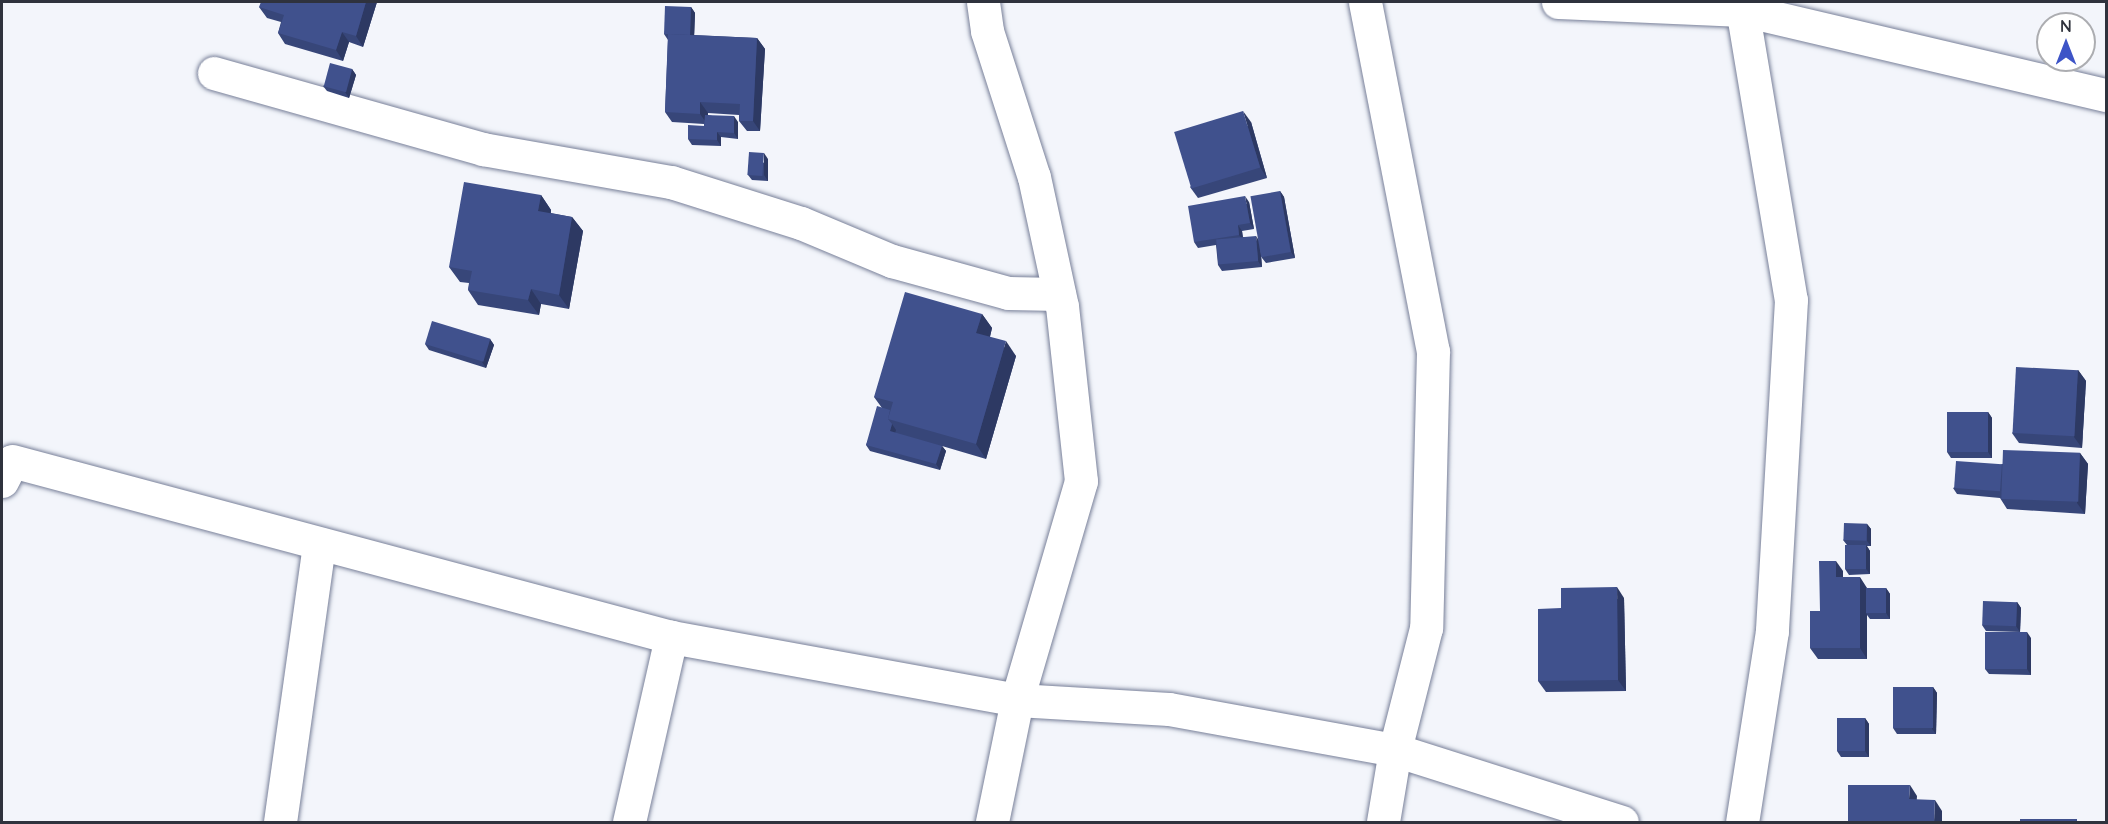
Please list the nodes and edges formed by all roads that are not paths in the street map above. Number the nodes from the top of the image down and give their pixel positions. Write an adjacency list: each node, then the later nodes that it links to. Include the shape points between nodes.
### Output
1 (983, 2): 7 (street, via 987,31 1034,177)
2 (1365, 2): 12 (street, via 1432,351 1426,628)
3 (1558, 2): 4 (street)
4 (1742, 6): 6 (street); 18 (street, via 1791,300 1773,632)
5 (214, 73): 7 (street, via 483,149 671,182 801,223 892,261 1008,293)
6 (2106, 94)
7 (1059, 294): 11 (street, via 1081,481)
8 (2, 481): 9 (street, via 12,461)
9 (319, 544): 10 (street); 13 (street)
10 (671, 637): 11 (street); 14 (street)
11 (1017, 700): 12 (street, via 1169,709); 15 (street)
12 (1395, 750): 16 (street); 17 (street)
13 (280, 822)
14 (629, 822)
15 (992, 822)
16 (1383, 822)
17 (1622, 822)
18 (1742, 822)

